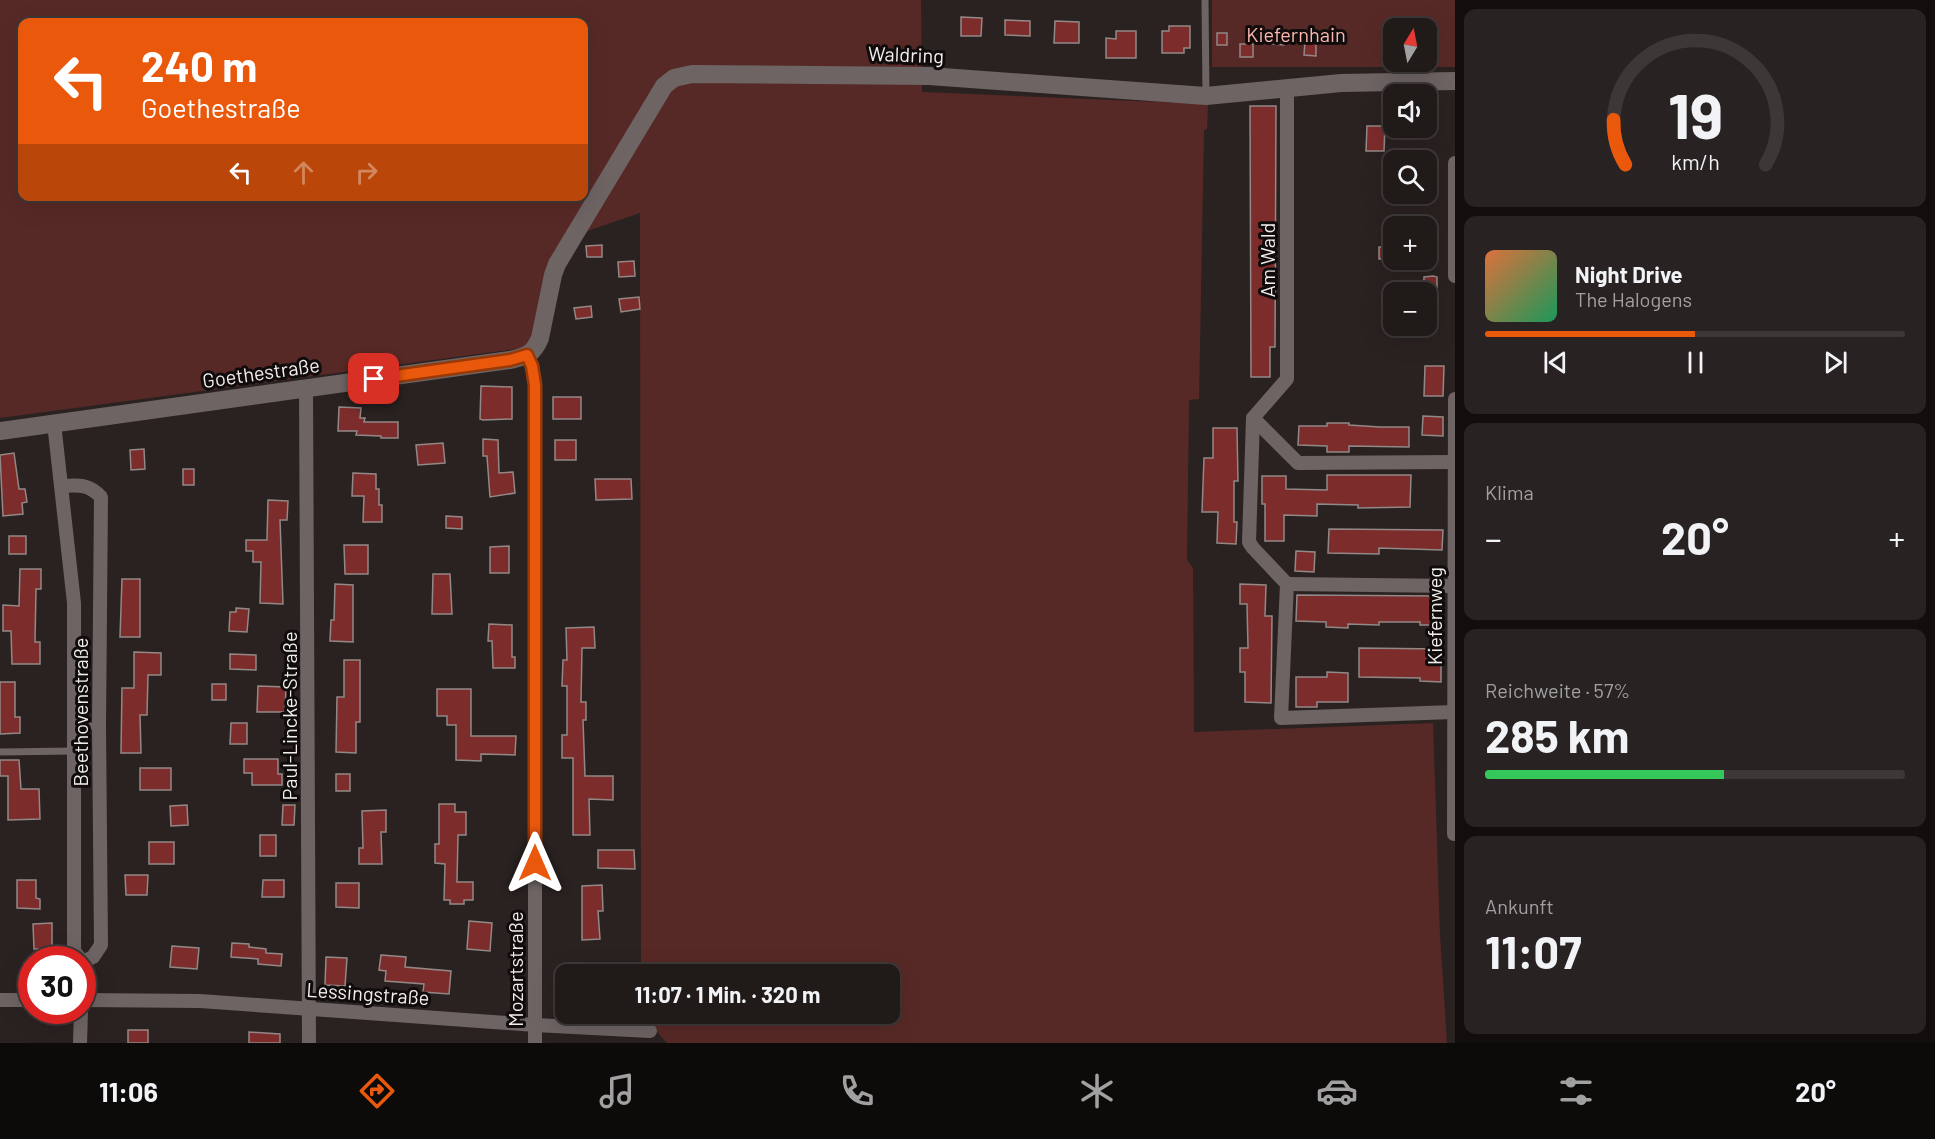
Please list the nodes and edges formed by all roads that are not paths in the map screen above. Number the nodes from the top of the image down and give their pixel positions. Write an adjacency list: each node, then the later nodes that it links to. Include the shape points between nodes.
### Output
1 (1205, 0): 4 (lane)
2 (1455, 81): 3 (street, Waldring, via 1341,83)
3 (1287, 89): 4 (street, Waldring); 10 (street, Am Wald, via 1287,379)
4 (1206, 96): 7 (street, Waldring, via 929,76 712,73 674,78 664,86 557,264 540,338)
5 (1455, 163): 6 (street)
6 (1455, 276)
7 (527, 355): 8 (street, Goethestraße); 30 (street, Mozartstraße, via 535,385)
8 (306, 388): 11 (street, Goethestraße); 28 (street, Paul-Lincke-Straße)
9 (1455, 399): 13 (street, Kiefernweg)
10 (1253, 418): 13 (street, via 1298,463); 15 (street, via 1249,542)
11 (54, 423): 12 (street, Goethestraße); 14 (street, Beethovenstraße)
12 (0, 431)
13 (1454, 462): 16 (street, Kiefernweg)
14 (62, 486): 18 (street, Beethovenstraße, via 74,603); 19 (street, Beethovenstraße, via 92,487 101,497)
15 (1287, 584): 16 (street); 17 (street, via 1281,718)
16 (1454, 586): 17 (street, Kiefernweg)
17 (1454, 712): 22 (street, Kiefernweg)
18 (74, 726): 19 (lane); 20 (street, Beethovenstraße)
19 (99, 726): 24 (street, Beethovenstraße, via 101,945)
20 (73, 751): 21 (lane); 23 (street, Beethovenstraße)
21 (0, 752)
22 (1454, 834)
23 (74, 946)
24 (96, 952)
25 (0, 1000): 26 (street)
26 (18, 1000)
27 (96, 1000): 28 (street, Lessingstraße, via 200,1001)
28 (309, 1009): 30 (street, Lessingstraße); 33 (street, Paul-Lincke-Straße)
29 (81, 1024): 32 (street)
30 (535, 1025): 31 (street, Lessingstraße); 34 (street, Mozartstraße)
31 (650, 1037)
32 (80, 1043)
33 (309, 1043)
34 (535, 1043)

